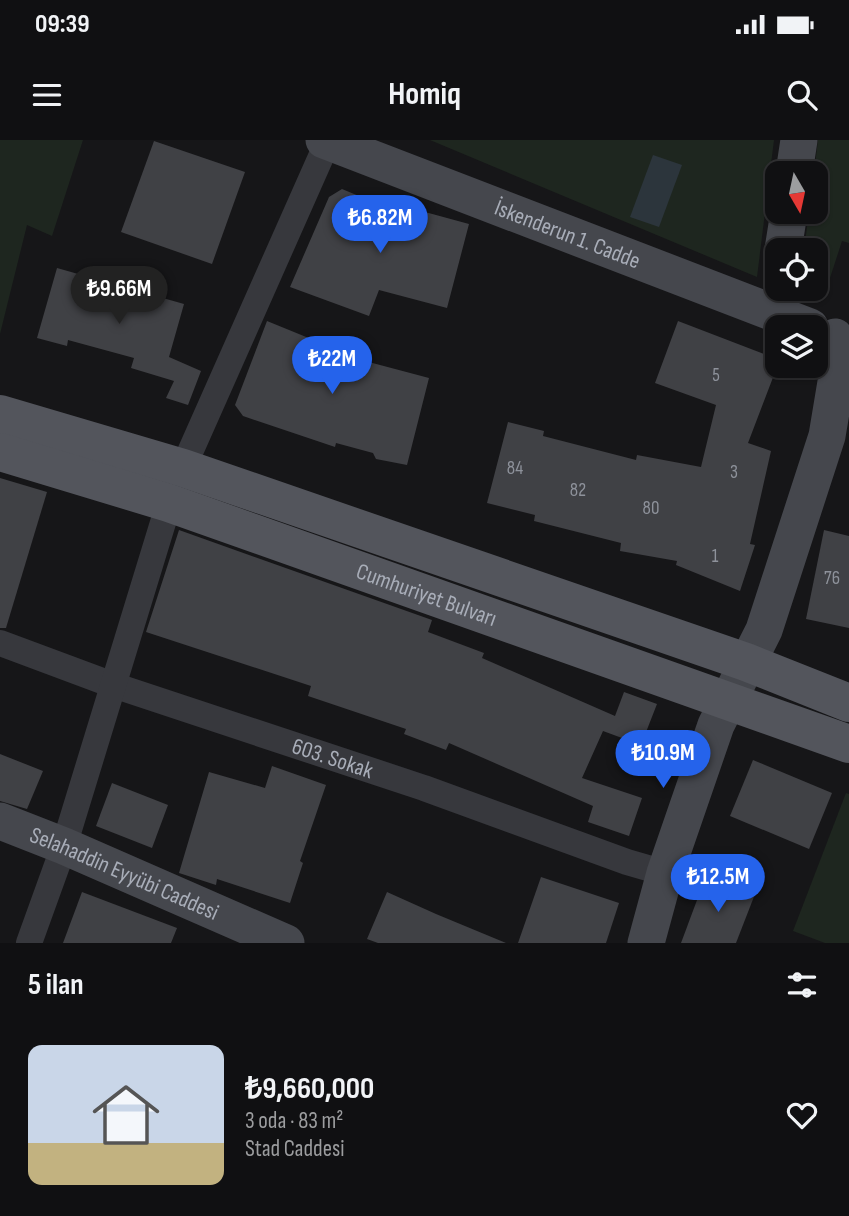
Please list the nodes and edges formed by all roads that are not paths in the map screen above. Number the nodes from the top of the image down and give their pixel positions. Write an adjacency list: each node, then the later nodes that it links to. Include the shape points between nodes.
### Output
1 (799, 140): 3 (street)
2 (326, 141): 4 (street, İskenderun 1. Cadde); 8 (street)
3 (796, 161)
4 (788, 315)
5 (828, 340): 11 (street, via 839,351 827,436 764,630)
6 (0, 414): 8 (main road, Cumhuriyet Bulvarı)
7 (0, 452): 9 (main road, Cumhuriyet Bulvarı)
8 (183, 468): 11 (main road, Cumhuriyet Bulvarı)
9 (169, 503): 12 (street); 13 (main road, Cumhuriyet Bulvarı)
10 (0, 643): 12 (street, 603. Sokak)
11 (746, 662): 13 (street); 14 (main road, Cumhuriyet Bulvarı)
12 (113, 685): 17 (street); 18 (street, 603. Sokak)
13 (727, 701): 15 (main road, Cumhuriyet Bulvarı); 18 (street)
14 (849, 703)
15 (849, 744)
16 (0, 821): 17 (street, Selahaddin Eyyübi Caddesi)
17 (64, 846): 19 (street); 20 (street, Selahaddin Eyyübi Caddesi)
18 (665, 873): 21 (street)
19 (29, 943)
20 (286, 943)
21 (646, 943)

